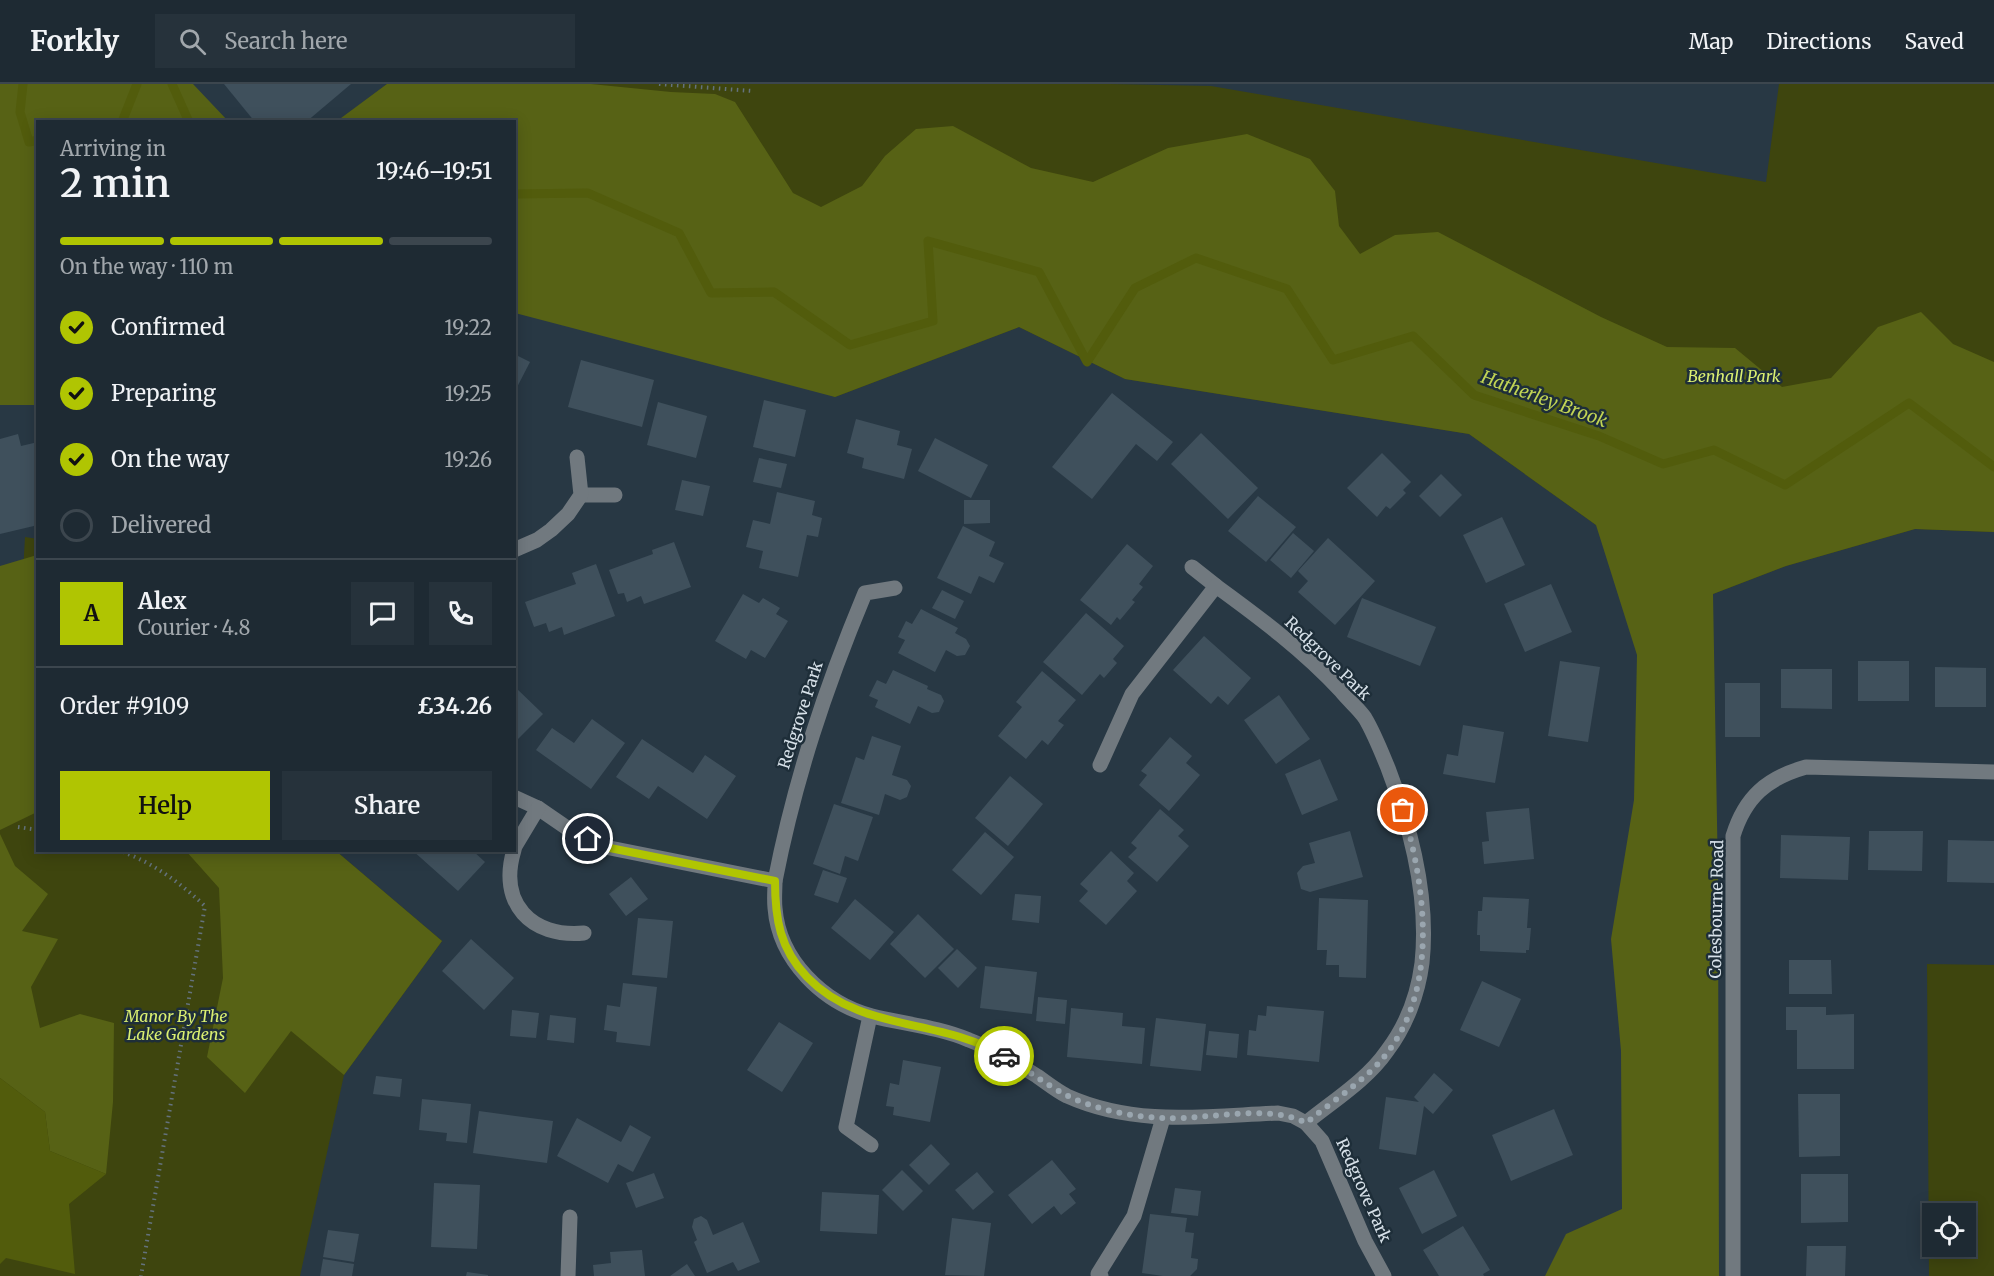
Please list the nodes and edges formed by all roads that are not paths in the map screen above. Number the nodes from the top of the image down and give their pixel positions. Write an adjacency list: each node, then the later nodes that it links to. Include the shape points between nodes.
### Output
1 (577, 458): 2 (street)
2 (581, 495): 3 (street); 4 (street, via 551,530)
3 (615, 495)
4 (516, 549)
5 (1192, 567): 6 (street, Redgrove Park)
6 (1216, 586): 8 (street, via 1132,693); 18 (street, Redgrove Park, via 1298,650 1365,718 1396,790 1418,874 1424,941 1422,965 1409,1011 1399,1033 1374,1067)
7 (895, 588): 14 (street, Redgrove Park, via 865,593 839,654 798,778)
8 (1100, 765)
9 (1994, 772): 24 (street, Colesbourne Road, via 1806,767 1770,782 1754,795 1738,821 1733,836)
10 (516, 797): 11 (street)
11 (538, 808): 12 (street); 14 (street, via 605,847)
12 (516, 846)
13 (513, 852): 15 (street, via 509,882 523,913 551,932)
14 (775, 881): 16 (street, Redgrove Park, via 780,930 801,971 833,999)
15 (584, 933)
16 (870, 1016): 17 (street, Redgrove Park, via 951,1033 995,1050 1066,1095 1097,1107); 19 (street, via 846,1127)
17 (1163, 1118): 18 (street, Redgrove Park, via 1278,1113); 22 (street, via 1134,1216 1098,1274)
18 (1306, 1123): 23 (street, Redgrove Park, via 1322,1141)
19 (871, 1145)
20 (570, 1217): 21 (street)
21 (568, 1276)
22 (1101, 1276)
23 (1384, 1276)
24 (1733, 1276)

